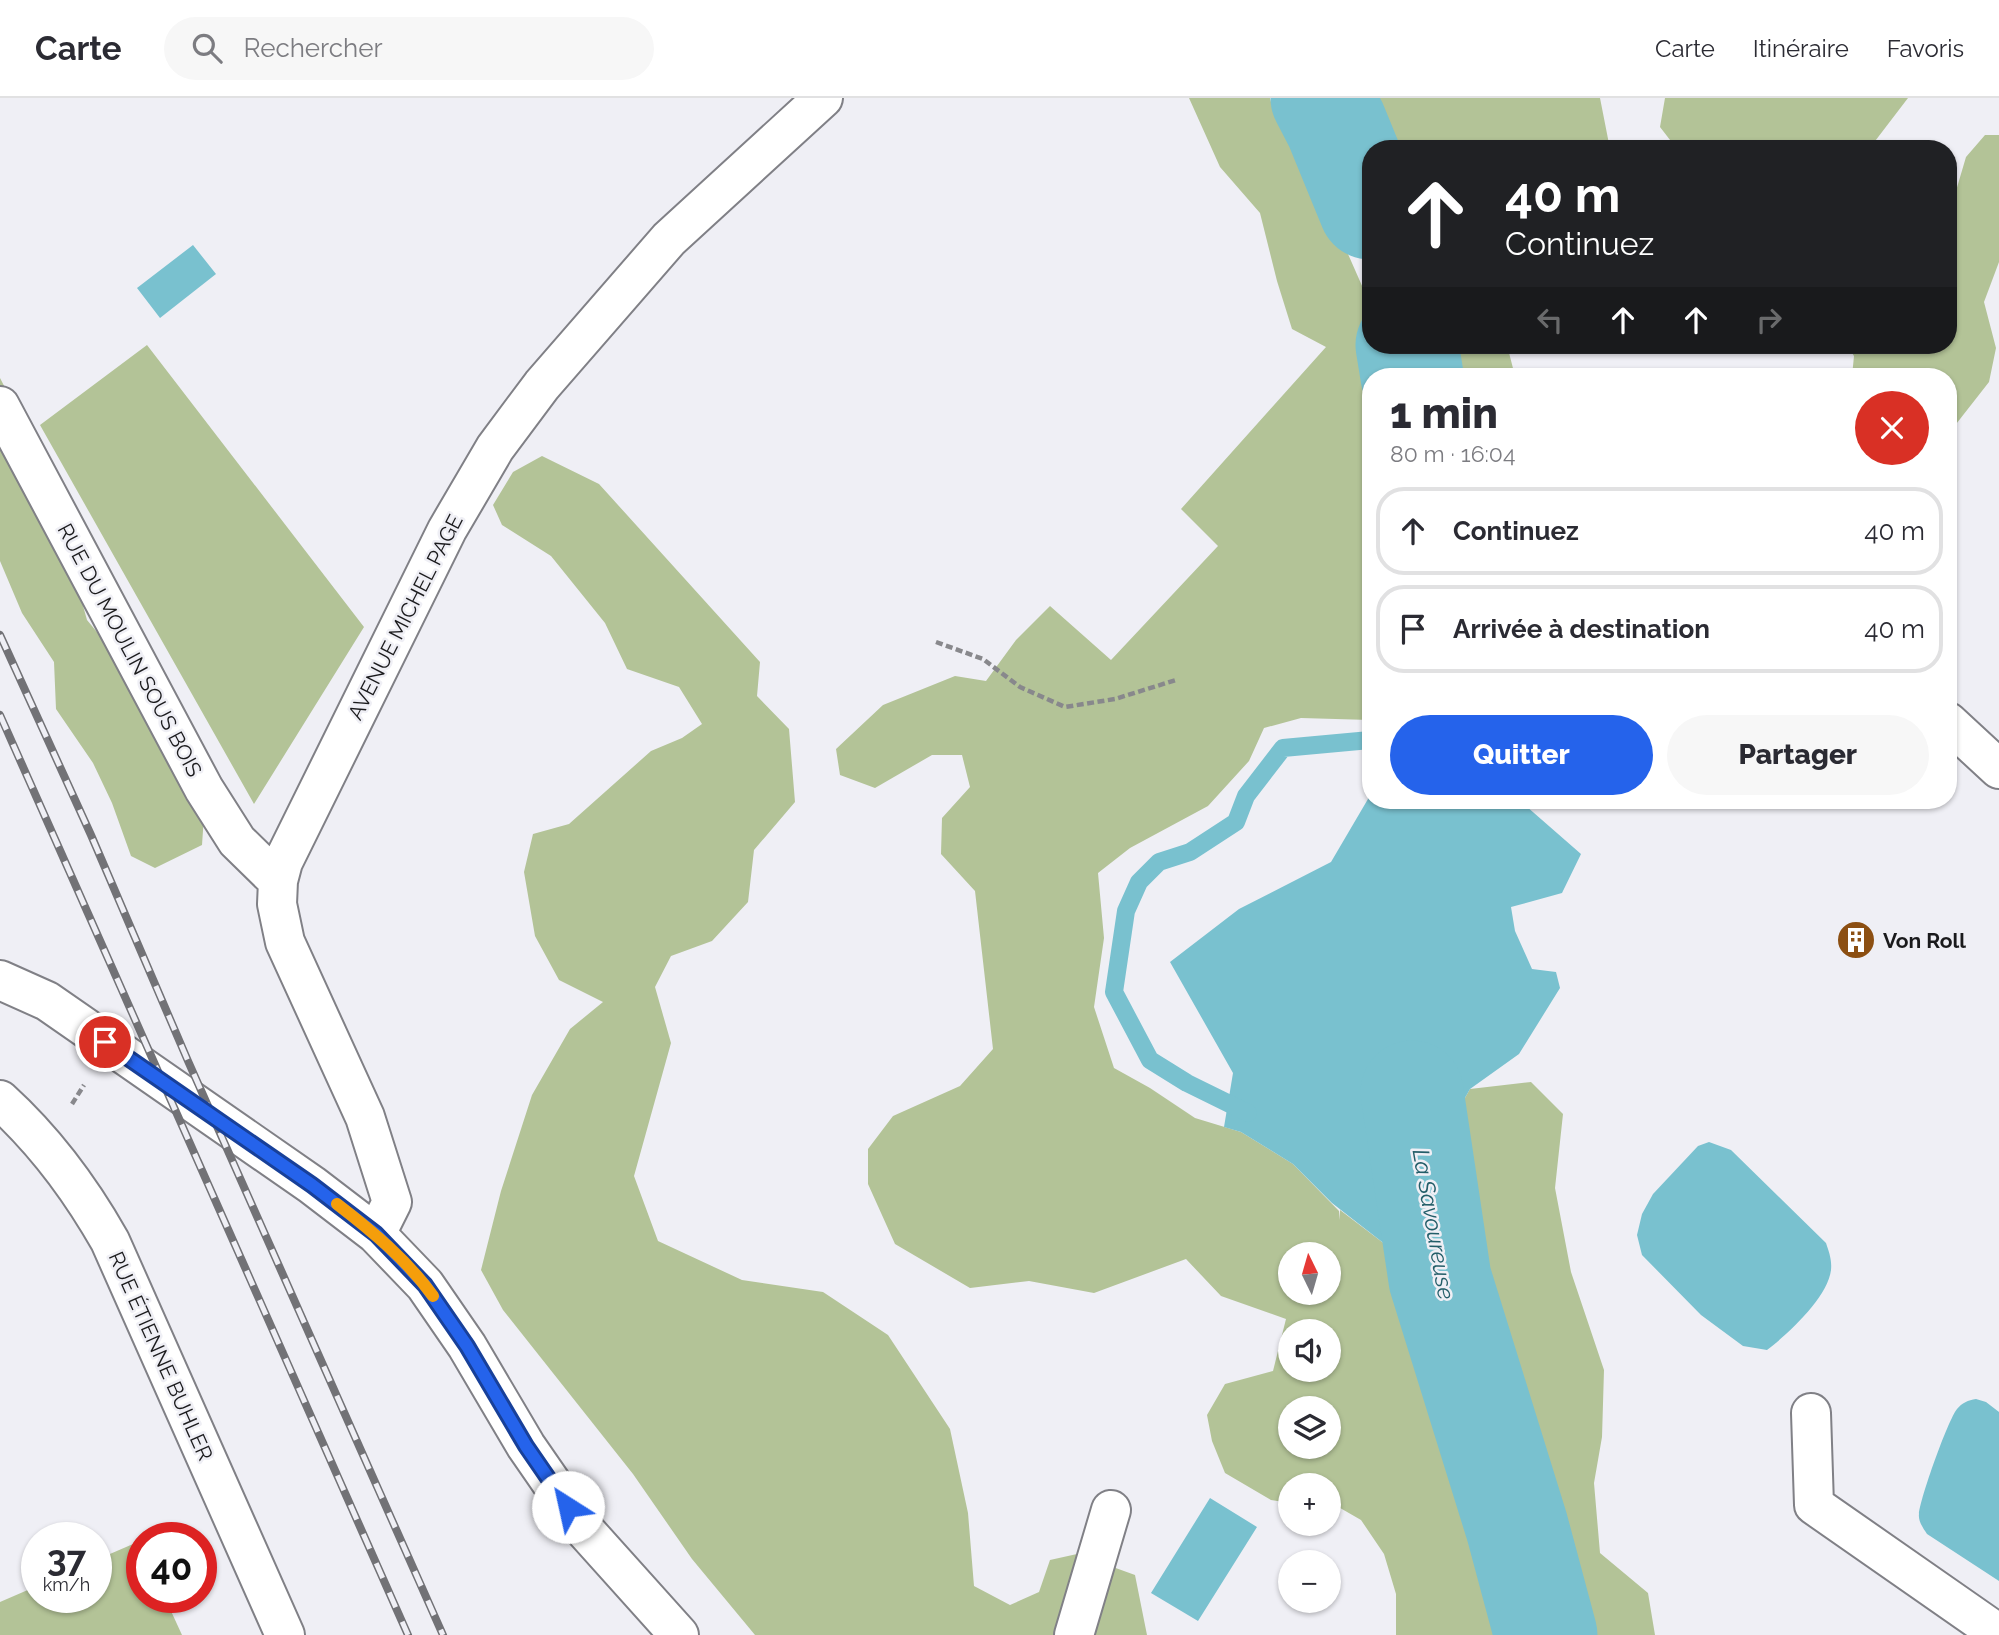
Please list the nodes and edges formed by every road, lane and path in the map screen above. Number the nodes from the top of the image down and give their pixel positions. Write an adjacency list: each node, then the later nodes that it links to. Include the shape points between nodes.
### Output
1 (823, 98): 7 (street, AVENUE MICHEL PAGE, via 669,239 542,386 495,448 442,542 309,808)
2 (0, 406): 7 (street, RUE DU MOULIN SOUS BOIS, via 204,789 237,841)
3 (936, 642): 4 (path, via 983,659 1020,687 1065,707 1115,699)
4 (1176, 680)
5 (1957, 730): 6 (street)
6 (1999, 769)
7 (278, 881): 14 (street, AVENUE MICHEL PAGE, via 277,904 285,942 365,1117 393,1202)
8 (0, 951): 10 (street)
9 (0, 980): 10 (street)
10 (47, 1001): 14 (street)
11 (86, 1081): 13 (path)
12 (0, 1100): 18 (street, RUE ÉTIENNE BUHLER, via 80,1190 110,1241)
13 (65, 1114)
14 (376, 1234): 19 (street, via 425,1285 582,1527)
15 (1811, 1413): 17 (street, via 1814,1505)
16 (1111, 1510): 20 (street)
17 (1999, 1634)
18 (285, 1635)
19 (679, 1635)
20 (1074, 1635)

